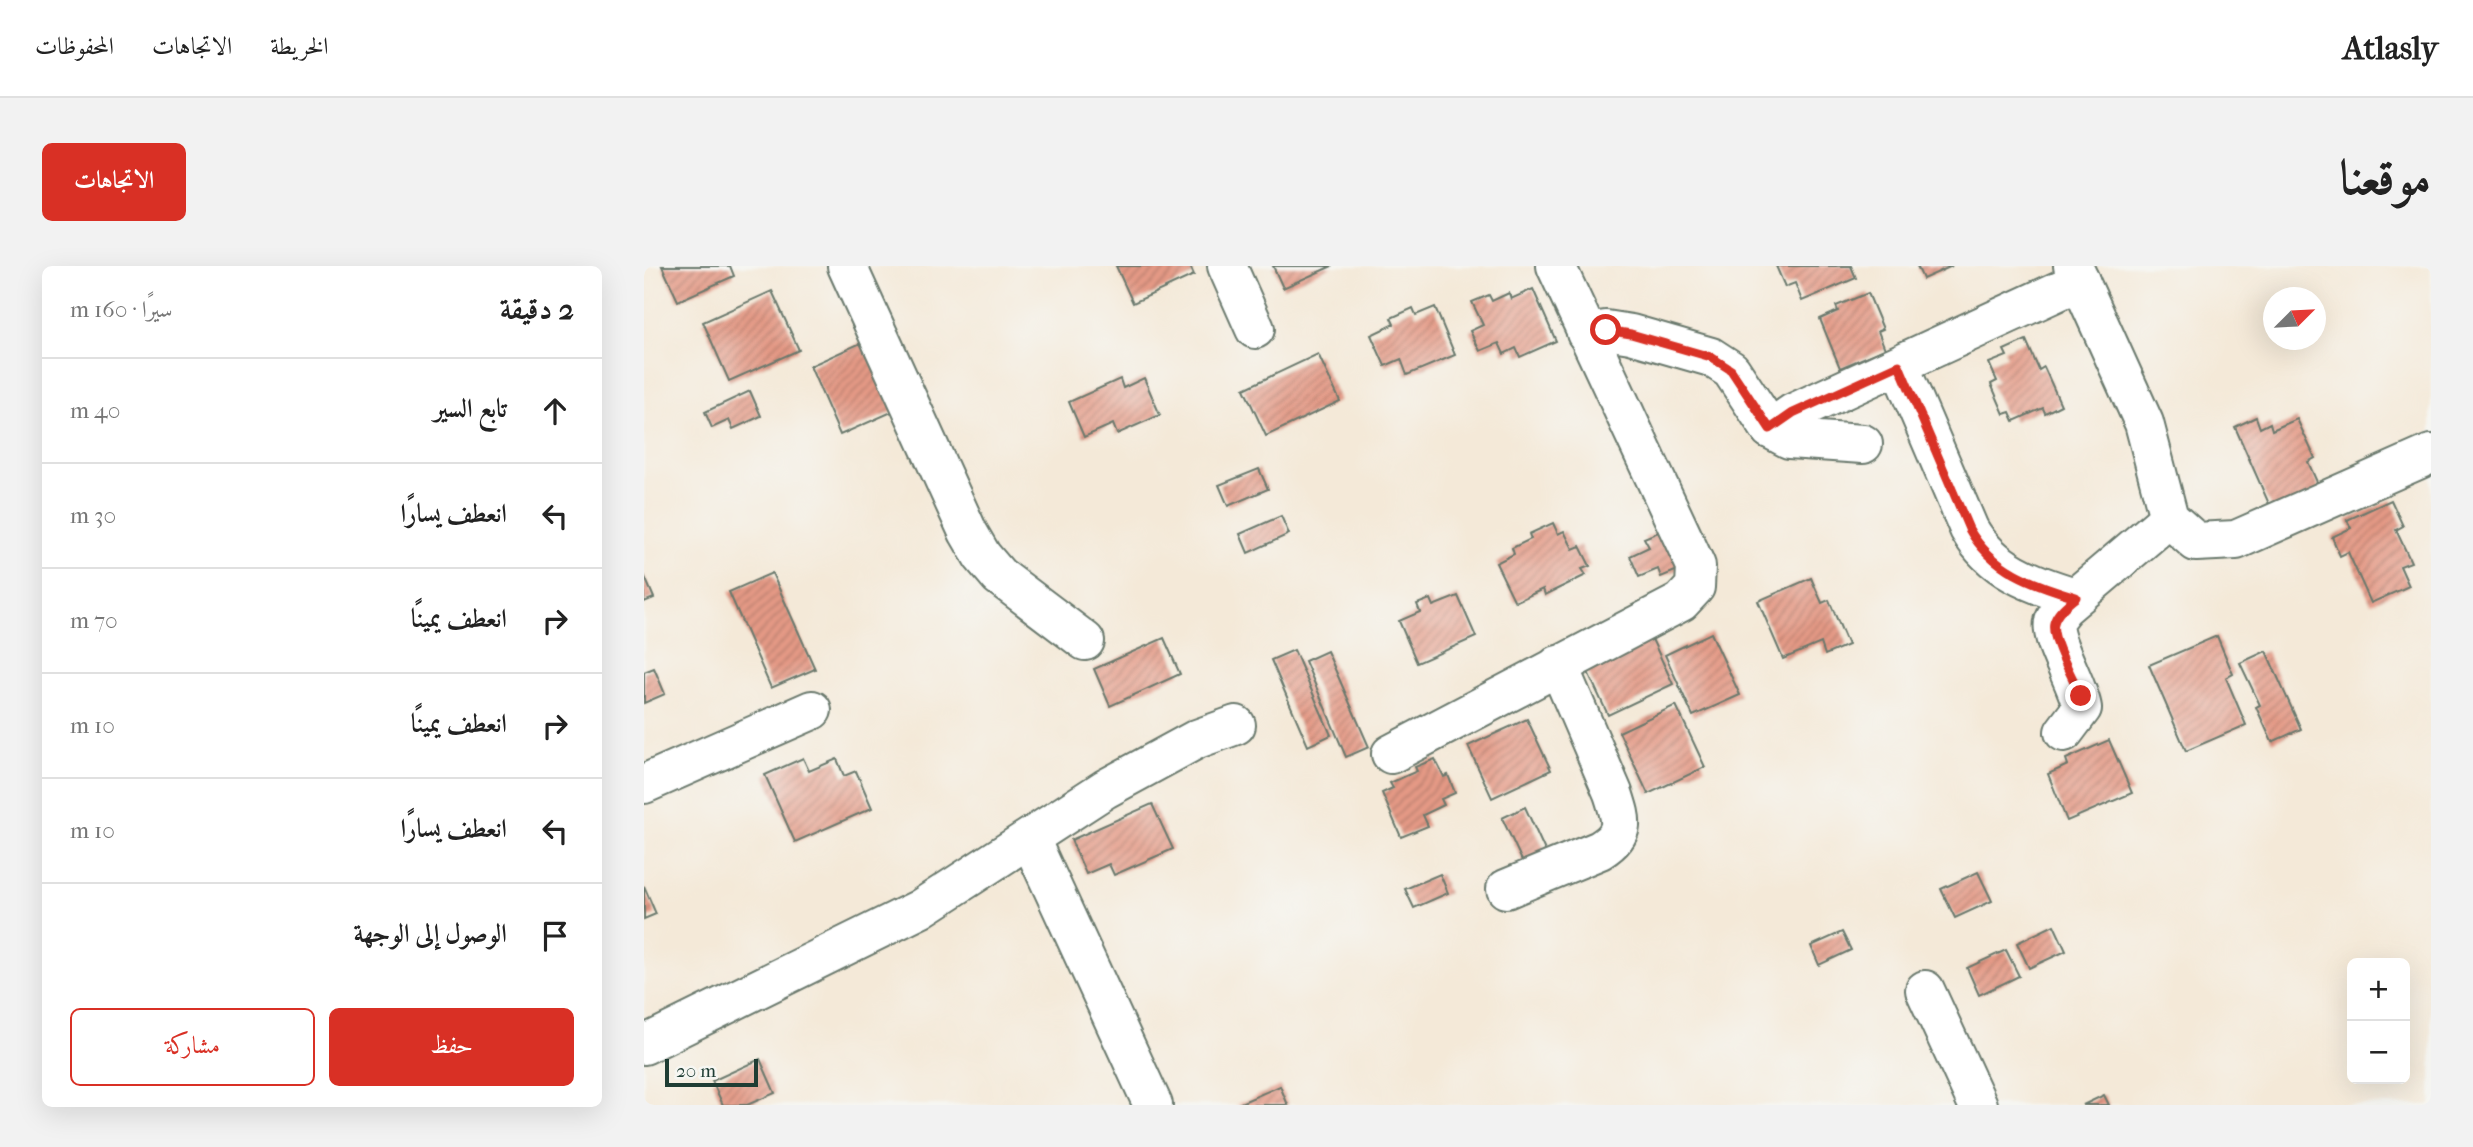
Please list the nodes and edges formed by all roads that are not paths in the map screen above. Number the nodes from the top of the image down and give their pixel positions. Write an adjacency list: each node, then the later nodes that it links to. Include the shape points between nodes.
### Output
1 (847, 266): 13 (street, via 982,556 999,576)
2 (1227, 266): 5 (street)
3 (1556, 266): 6 (street)
4 (2076, 274): 7 (street); 11 (street, via 2144,424)
5 (1255, 329)
6 (1586, 333): 8 (street, via 1631,334 1711,357 1731,370); 14 (street, via 1696,566 1695,587 1681,602)
7 (1899, 365): 8 (street, via 1793,413); 12 (street, via 1978,546 2005,569)
8 (1770, 429): 9 (street, via 1789,439)
9 (1863, 444)
10 (2431, 454): 11 (street, via 2236,540 2196,542)
11 (2169, 518): 12 (street)
12 (2076, 597): 17 (street, via 2054,622 2054,635 2081,696 2082,708)
13 (1086, 641)
14 (1558, 665): 18 (street); 21 (street, via 1613,793 1620,833 1600,850)
15 (811, 710): 19 (street)
16 (1236, 725): 20 (street, via 1151,763)
17 (2064, 732)
18 (1391, 754)
19 (644, 783)
20 (1030, 839): 23 (street, via 920,909); 24 (street)
21 (1506, 889)
22 (1925, 990): 25 (street)
23 (644, 1045)
24 (1153, 1105)
25 (1978, 1105)

